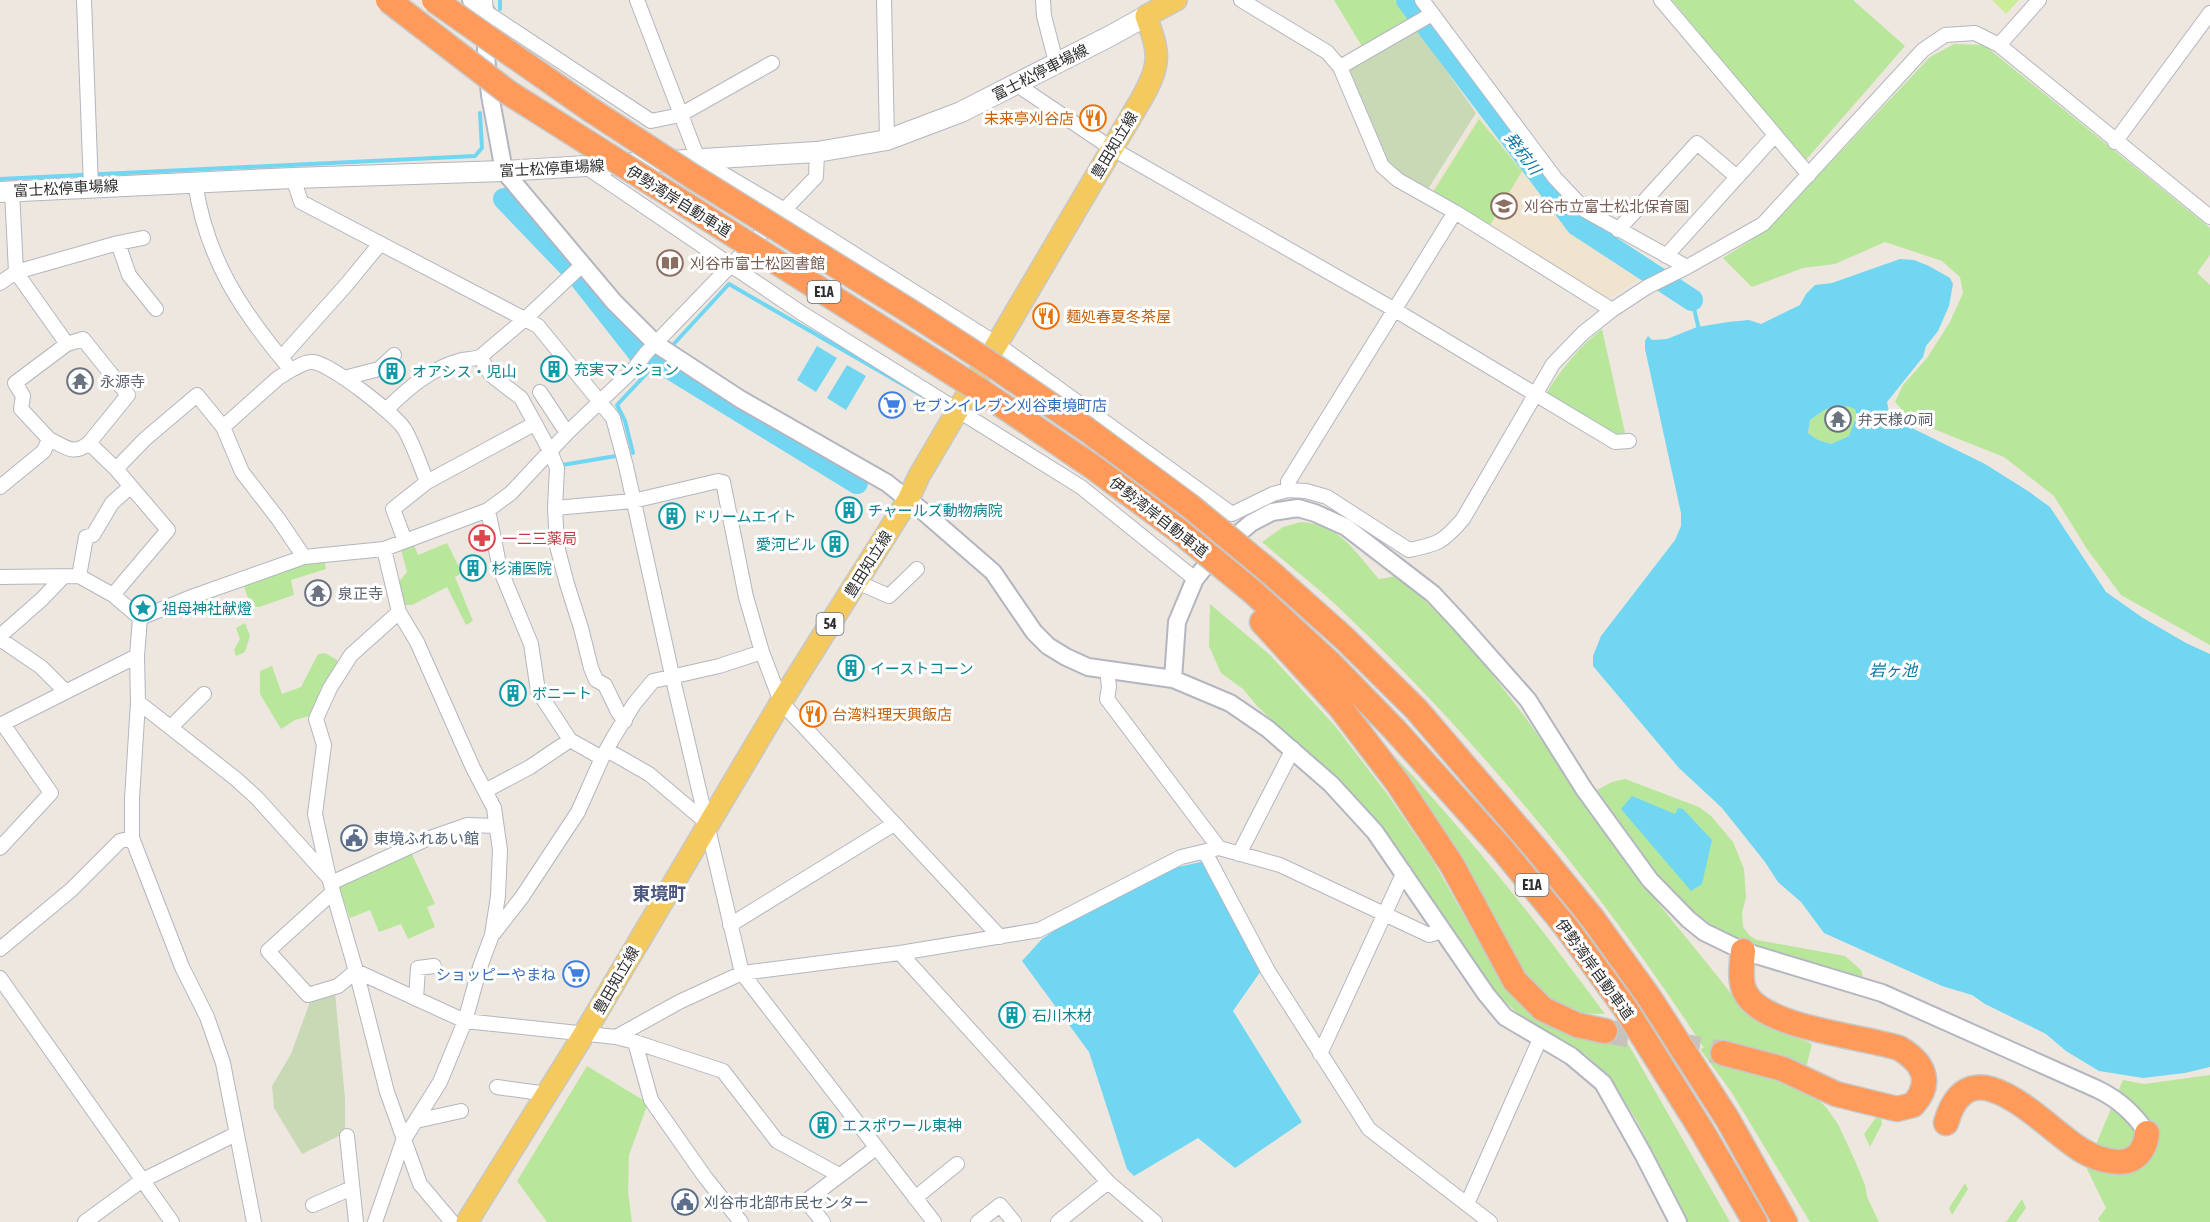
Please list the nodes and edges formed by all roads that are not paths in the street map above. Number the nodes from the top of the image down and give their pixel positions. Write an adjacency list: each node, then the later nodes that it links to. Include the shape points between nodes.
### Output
1 (84, 0): 34 (street)
2 (388, 0): 93 (highway, 伊勢湾岸自動車道 / E1A, bridge, via 509,93 981,391 1093,467 1179,531)
3 (434, 0): 148 (highway, 伊勢湾岸自動車道 / E1A, bridge, via 591,110 1010,377 1190,506 1270,572 1416,709 1537,850 1649,997)
4 (471, 0): 13 (street)
5 (637, 0): 22 (street)
6 (884, 0): 24 (street)
7 (1043, 0): 18 (street)
8 (1176, 0): 16 (main road)
9 (1241, 0): 20 (street, via 1326,52)
10 (1422, 0): 15 (street)
11 (1661, 0): 23 (street)
12 (2039, 0): 17 (street)
13 (486, 6): 22 (street, via 651,121); 30 (street, via 487,65)
14 (2210, 13): 25 (street)
15 (1432, 14): 20 (street); 40 (street, via 1555,178 1586,211)
16 (1146, 16): 18 (main road, 富士松停車場線); 26 (main road, 豊田知立線 / 54, via 1156,46 1153,78)
17 (1998, 45): 25 (street); 31 (street, via 1975,33 1945,35 1923,50)
18 (1056, 62): 21 (main road, 富士松停車場線)
19 (772, 63): 22 (street)
20 (1340, 67): 38 (street, via 1382,166 1398,180)
21 (1016, 84): 24 (main road, 富士松停車場線, via 961,112); 26 (street)
22 (680, 115): 28 (street)
23 (1775, 135): 31 (street); 32 (street)
24 (887, 140): 27 (main road, 富士松停車場線)
25 (2115, 142): 39 (street)
26 (1111, 148): 52 (street); 55 (main road, 豊田知立線 / 54)
27 (818, 152): 28 (main road, 富士松停車場線); 37 (street, via 816,177)
28 (698, 159): 29 (main road, 富士松停車場線); 37 (street)
29 (586, 167): 30 (main road, 富士松停車場線); 45 (street)
30 (504, 171): 33 (main road, 富士松停車場線); 47 (street)
31 (1809, 176): 46 (street, via 1763,224)
32 (1737, 177): 40 (street, via 1697,143); 44 (street)
33 (293, 178): 35 (main road, 富士松停車場線); 43 (street, via 301,202)
34 (91, 180): 35 (main road, 富士松停車場線); 36 (main road, 富士松停車場線)
35 (195, 182): 59 (street, via 212,252 238,301)
36 (6, 191): 48 (street)
37 (783, 209): 45 (street); 55 (street)
38 (1455, 212): 51 (street); 52 (street)
39 (2210, 217)
40 (1618, 230): 44 (street)
41 (143, 238): 42 (street)
42 (118, 243): 48 (street); 50 (street, via 129,275)
43 (379, 244): 53 (street); 59 (street)
44 (1666, 256): 46 (street)
45 (731, 264): 56 (street); 66 (street)
46 (1687, 267): 51 (street)
47 (581, 268): 53 (street); 56 (street)
48 (16, 272): 49 (street); 54 (street)
49 (0, 283)
50 (156, 309)
51 (1612, 309): 63 (street, via 1553,364)
52 (1395, 310): 63 (street); 78 (street, via 1288,482)
53 (525, 319): 58 (street); 64 (street, via 538,326)
54 (67, 344): 70 (street, via 15,383 23,396 21,409); 72 (street, via 82,339 128,395)
55 (997, 344): 66 (main road, 豊田知立線 / 54); 78 (street, via 1232,514)
56 (651, 349): 64 (street); 79 (street, via 887,483)
57 (394, 355): 61 (street, via 379,369)
58 (480, 357): 65 (street, via 431,372); 67 (street, via 491,375 521,398)
59 (280, 358): 60 (street)
60 (291, 370): 61 (street, via 315,362); 68 (street)
61 (344, 378): 65 (street)
62 (540, 392): 69 (street)
63 (1535, 394): 71 (street, via 1615,442); 78 (street, via 1463,519 1445,539 1425,547 1409,550 1327,497)
64 (600, 401): 69 (street); 80 (street, via 613,418)
65 (386, 410): 75 (street, via 405,431)
66 (958, 412): 79 (main road, 豊田知立線 / 54); 90 (street, via 1081,487)
67 (534, 424): 73 (street); 75 (street)
68 (223, 427): 74 (street, via 197,395); 85 (street, via 242,472)
69 (567, 433): 73 (street)
70 (49, 439): 72 (street, via 73,451); 76 (street, via 44,451)
71 (1629, 441)
72 (89, 443): 74 (street)
73 (550, 451): 81 (street, via 557,468); 82 (street, via 511,493)
74 (116, 469): 77 (street)
75 (427, 482): 83 (street, via 393,509)
76 (0, 487)
77 (130, 487): 87 (street, via 112,503 93,535 86,537); 92 (street, via 168,530)
78 (1288, 490)
79 (908, 500): 91 (main road, 豊田知立線 / 54); 99 (street, via 993,572 1048,646 1088,667)
80 (633, 501): 81 (street); 97 (street, via 723,482 746,597); 100 (street)
81 (555, 508): 106 (street, via 557,546 591,668)
82 (488, 510): 83 (street); 109 (street, via 500,569 531,644 538,691)
83 (405, 541): 84 (street)
84 (384, 549): 85 (street); 94 (street)
85 (304, 557): 95 (street)
86 (917, 569): 91 (street, via 889,596)
87 (79, 576): 88 (street); 92 (street)
88 (63, 577): 89 (street); 96 (street)
89 (0, 578)
90 (1195, 579): 101 (street, via 1177,622); 129 (street, via 1217,552 1251,523 1272,512 1298,508 1346,527 1433,594 1510,678 1616,835 1672,904 1704,932)
91 (858, 582): 105 (main road, 豊田知立線 / 54)
92 (113, 595): 95 (street)
93 (1246, 596): 137 (highway, via 1340,707 1397,782 1452,865 1521,988 1543,1009 1577,1025); 179 (highway, 伊勢湾岸自動車道 / E1A, via 1330,663 1395,730 1566,927 1625,1008)
94 (399, 612): 112 (street, via 417,642); 122 (street, via 351,656 316,718 324,745 315,814)
95 (140, 618): 98 (street)
96 (0, 637): 102 (street)
97 (762, 652): 100 (street); 105 (street)
98 (137, 656): 102 (street); 104 (street)
99 (1107, 669): 101 (street); 118 (street, via 1107,699)
100 (672, 675): 106 (street, via 653,681); 113 (street)
101 (1173, 679): 110 (street, via 1230,703)
102 (66, 692): 107 (street)
103 (204, 694): 108 (street)
104 (138, 702): 108 (street); 116 (street)
105 (781, 702): 113 (main road, 豊田知立線 / 54); 114 (street)
106 (625, 721): 111 (street)
107 (2, 725): 117 (street, via 51,793)
108 (171, 727): 122 (street, via 257,798)
109 (570, 740): 111 (street); 112 (street)
110 (1293, 749): 120 (street); 121 (street, via 1375,832)
111 (604, 754): 113 (street, via 650,774); 126 (street, via 578,812)
112 (485, 791): 115 (street, via 494,808)
113 (707, 824): 124 (street); 138 (main road, 豊田知立線 / 54)
114 (894, 824): 124 (street); 127 (street)
115 (496, 826): 122 (street, via 467,825 427,839); 126 (street, via 500,850)
116 (132, 838): 128 (street, via 120,841 71,890); 151 (street, via 182,967 210,1026 230,1091)
117 (0, 848)
118 (1219, 848): 119 (street); 120 (street)
119 (1205, 852): 127 (street, via 1181,857 1040,930); 142 (street, via 1268,971)
120 (1239, 854): 123 (street, via 1280,865)
121 (1404, 872): 123 (street); 125 (street)
122 (331, 884): 132 (street); 132 (street, via 268,951 308,995 338,986)
123 (1384, 915): 125 (street, via 1429,935); 142 (street)
124 (730, 925): 133 (street)
125 (1443, 931): 140 (street, via 1505,1017)
126 (492, 935): 136 (street)
127 (1000, 937): 130 (street)
128 (0, 949)
129 (1743, 951): 143 (highway, via 1745,992 1760,1009 1785,1021 1899,1048 1921,1067 1923,1091 1913,1105 1897,1109 1836,1094 1783,1069); 150 (street, via 1882,993 2097,1089 2123,1104)
130 (900, 953): 133 (street); 158 (street)
131 (434, 966): 135 (street, via 418,968)
132 (356, 971): 135 (street); 153 (street)
133 (742, 973): 139 (street); 154 (street)
134 (0, 978): 157 (street)
135 (416, 999): 136 (street)
136 (465, 1021): 138 (street); 149 (street, via 440,1082)
137 (1605, 1031)
138 (584, 1034): 139 (street); 145 (main road, 豊田知立線 / 54)
139 (616, 1037): 141 (street)
140 (1540, 1039): 161 (street); 178 (street, via 1571,1056 1603,1083)
141 (635, 1042): 156 (street, via 723,1071 777,1141); 170 (street, via 651,1100)
142 (1320, 1053): 161 (street, via 1369,1128)
143 (1723, 1053)
144 (497, 1087): 145 (street)
145 (547, 1094): 169 (main road, 豊田知立線 / 54)
146 (461, 1111): 149 (street)
147 (1955, 1119): 150 (highway, via 1960,1097 1988,1087 2024,1106 2081,1150 2111,1161 2132,1160 2146,1141)
148 (1728, 1120): 180 (highway, 伊勢湾岸自動車道 / E1A); 181 (highway)
149 (416, 1121): 153 (street)
150 (2147, 1133)
151 (236, 1134): 157 (street); 165 (street)
152 (347, 1136): 159 (street)
153 (403, 1141): 167 (street); 168 (street, via 420,1184)
154 (876, 1148): 156 (street); 160 (street)
155 (957, 1164): 160 (street)
156 (839, 1175): 171 (street, via 806,1201)
157 (141, 1181): 163 (street); 164 (street)
158 (1108, 1182): 175 (street); 176 (street)
159 (352, 1188): 162 (street); 166 (street)
160 (915, 1198): 172 (street)
161 (1467, 1204): 177 (street)
162 (313, 1205)
163 (85, 1222)
164 (172, 1222)
165 (254, 1222)
166 (356, 1222)
167 (375, 1222)
168 (452, 1222)
169 (467, 1222)
170 (741, 1222)
171 (823, 1222)
172 (934, 1222)
173 (978, 1222): 174 (street, via 1000,1205)
174 (1014, 1222)
175 (1058, 1222)
176 (1155, 1222)
177 (1490, 1222)
178 (1678, 1222)
179 (1755, 1222)
180 (1785, 1222)
181 (1798, 1222)

